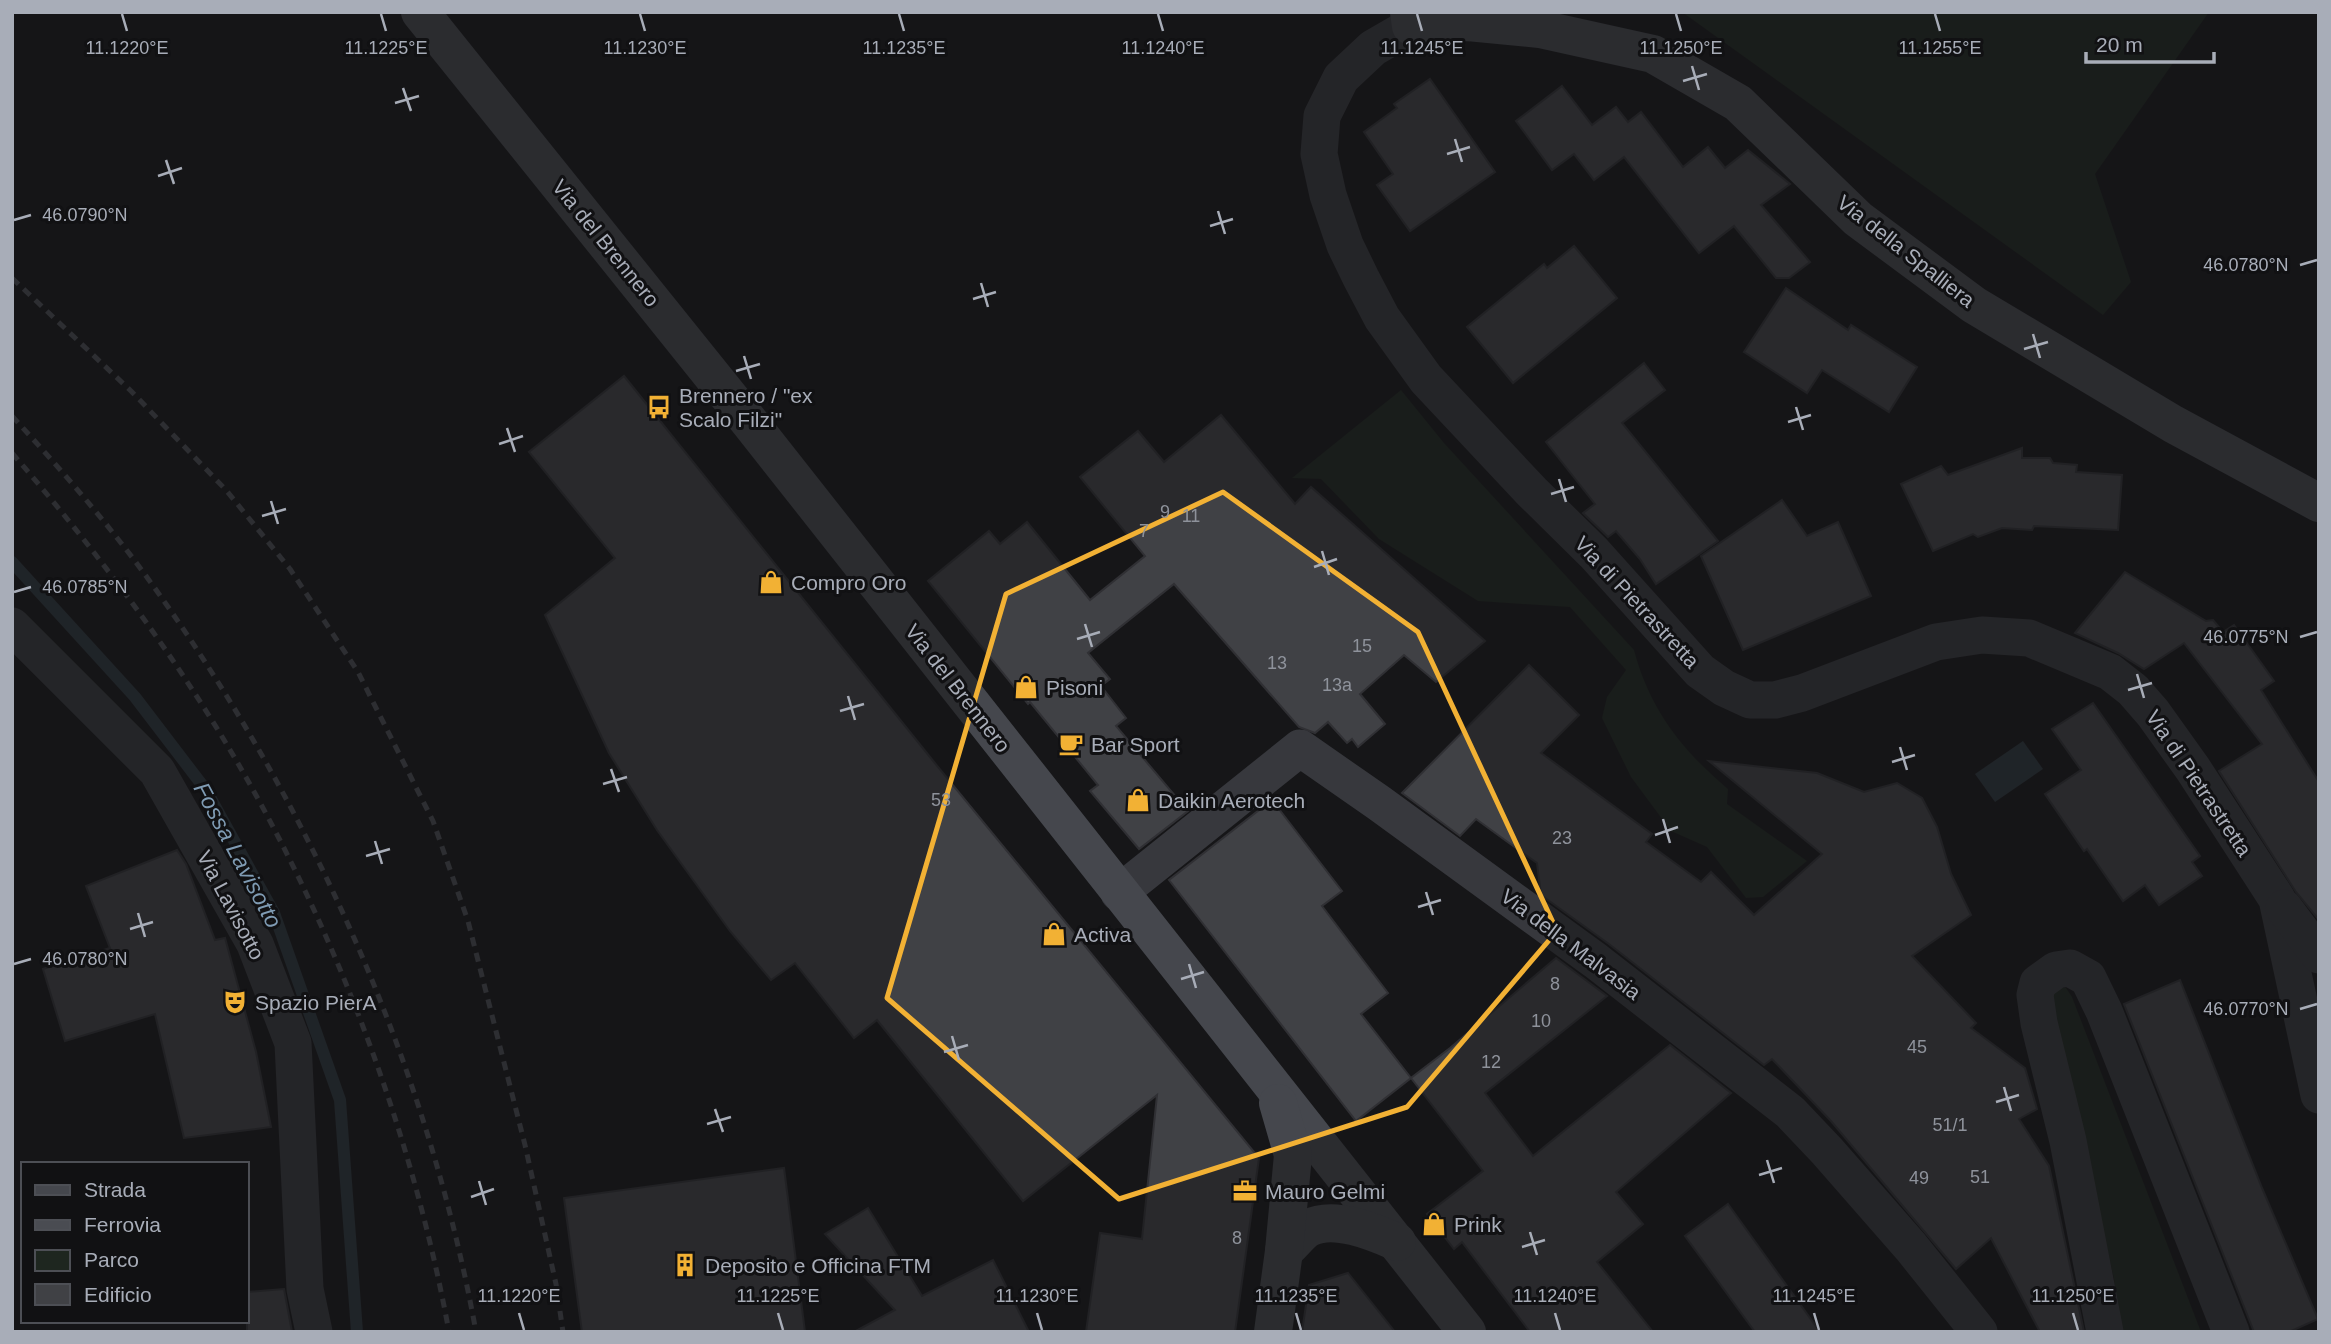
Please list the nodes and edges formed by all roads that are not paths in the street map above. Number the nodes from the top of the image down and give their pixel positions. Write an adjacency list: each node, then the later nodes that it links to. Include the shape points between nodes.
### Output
1 (421, 12): 5 (main road, Via del Brennero)
2 (1410, 19): 3 (main road, Via della Spalliera, via 1540,29 1653,54 1738,103 1858,219 1975,305 2173,424); 6 (street, Via di Pietrastretta, via 1341,78 1322,116 1319,154 1345,245 1382,318 1426,379 1700,671 1750,700 1775,700 1802,694 1936,642 1982,635 2029,638 2110,673 2133,690 2193,769)
3 (2319, 503)
4 (12, 626): 12 (street, Via Lavisotto, via 157,771 255,944 293,1043 305,1289)
5 (1119, 893): 8 (main road, Via del Brennero); 15 (street, Via della Malvasia, via 1300,748 1585,952 1790,1112 1911,1247)
6 (2277, 899): 7 (street, Via di Pietrastretta); 9 (street, Via di Pietrastretta)
7 (2319, 955)
8 (1274, 1087): 10 (main road, Via del Brennero); 11 (main road, via 1293,1155)
9 (2319, 1095)
10 (1396, 1242): 11 (main road, via 1368,1230 1328,1225 1310,1228); 14 (main road, Via del Brennero)
11 (1284, 1251): 13 (main road)
12 (314, 1332)
13 (1273, 1332)
14 (1467, 1332)
15 (1979, 1332)
16 (2105, 1332): 17 (street, via 2035,995 2045,977 2070,968 2088,978 2104,1011)
17 (2231, 1332)

